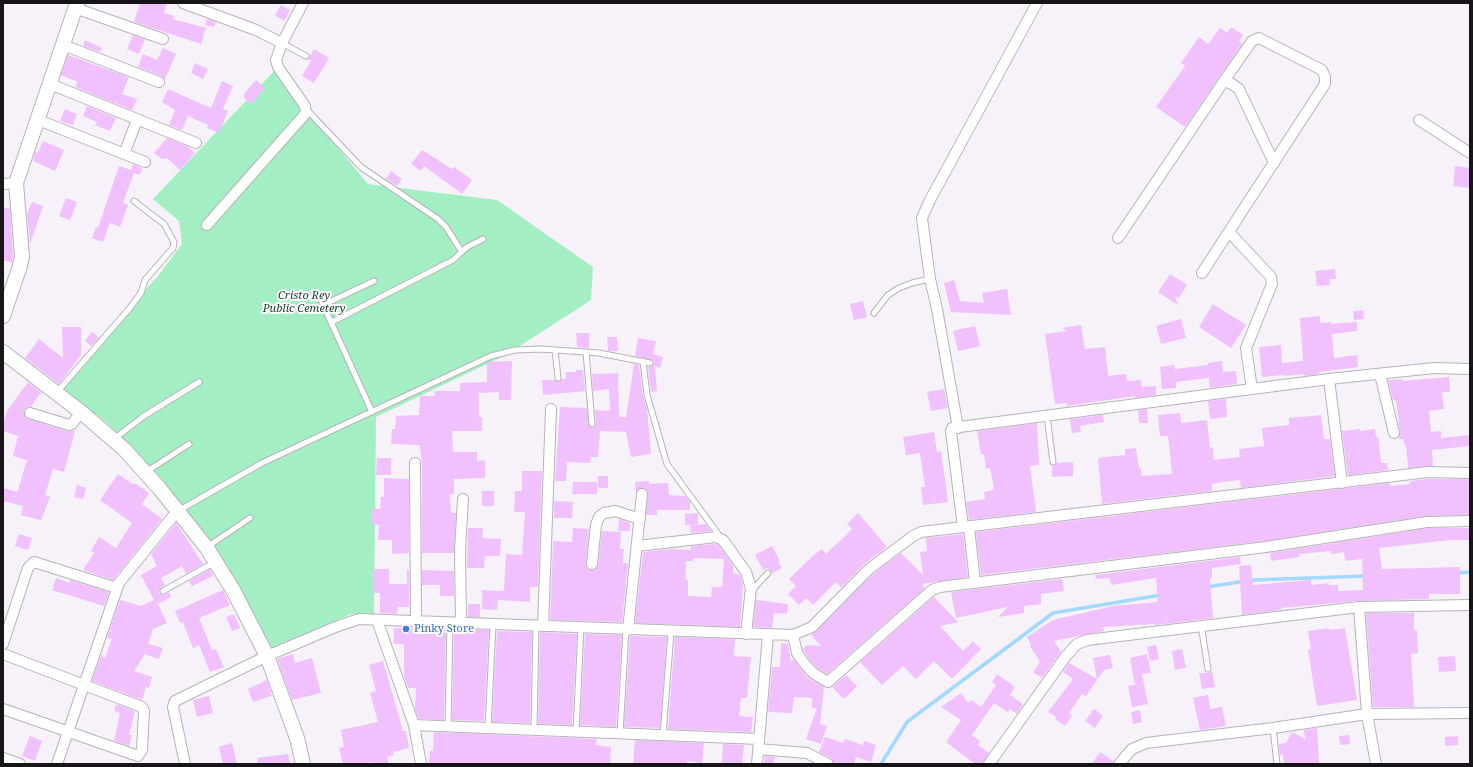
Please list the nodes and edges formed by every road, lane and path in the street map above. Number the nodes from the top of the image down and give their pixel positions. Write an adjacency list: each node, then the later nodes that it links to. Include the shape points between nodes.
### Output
1 (183, 3): 6 (street, via 256,30)
2 (303, 3): 6 (street)
3 (1036, 3): 29 (street, via 922,218)
4 (76, 5): 5 (street); 7 (street)
5 (163, 39)
6 (282, 43): 8 (lane); 12 (street, via 276,60 278,68)
7 (63, 45): 10 (street); 11 (street)
8 (306, 56)
9 (1224, 81): 20 (street, via 1239,89); 20 (street, via 1252,41 1259,38 1322,70 1325,84); 25 (street)
10 (159, 82)
11 (50, 84): 13 (street); 14 (street)
12 (306, 110): 23 (street); 27 (lane, via 360,167 438,219)
13 (38, 120): 18 (street); 21 (street)
14 (137, 120): 16 (street); 18 (street)
15 (1419, 120): 17 (street)
16 (196, 143)
17 (1470, 153)
18 (124, 154): 19 (street)
19 (145, 162)
20 (1274, 163): 24 (street)
21 (10, 184): 34 (street, via 22,256)
22 (134, 200): 47 (lane, via 164,224 174,242 173,248 145,280 141,293 130,308)
23 (207, 225)
24 (1229, 232): 28 (street); 46 (street, via 1271,277 1272,284 1246,348)
25 (1118, 238)
26 (483, 239): 27 (lane)
27 (462, 252): 35 (lane, via 453,260)
28 (1202, 273)
29 (930, 279): 33 (lane, via 899,288 888,295); 54 (street)
30 (374, 281): 32 (lane)
31 (320, 298): 32 (lane)
32 (323, 305): 35 (lane)
33 (874, 313)
34 (3, 316)
35 (332, 322): 50 (lane)
36 (555, 350): 38 (lane); 43 (lane); 50 (lane, via 515,350 491,356)
37 (3, 352): 47 (street)
38 (586, 352): 39 (lane); 53 (lane)
39 (643, 361): 40 (lane); 70 (lane, via 648,395 667,464)
40 (650, 363)
41 (1470, 369): 42 (street, via 1434,368)
42 (1380, 374): 44 (street); 55 (street)
43 (558, 378)
44 (1329, 379): 46 (street); 62 (street)
45 (199, 382): 56 (lane, via 144,416)
46 (1252, 390): 52 (street)
47 (56, 392): 49 (street)
48 (551, 408): 88 (street)
49 (81, 412): 51 (street, via 69,425); 56 (street)
50 (372, 412): 65 (lane, via 262,463)
51 (30, 413)
52 (1047, 416): 54 (street); 58 (lane)
53 (592, 424)
54 (958, 428): 69 (street, via 952,428 951,431)
55 (1394, 433)
56 (113, 440): 60 (street)
57 (189, 444): 60 (lane)
58 (1053, 462)
59 (415, 463): 83 (street)
60 (145, 472): 65 (street)
61 (1470, 473): 62 (street, via 1428,472)
62 (1342, 483): 69 (street)
63 (642, 494): 67 (street)
64 (463, 499): 85 (street, via 460,550)
65 (177, 511): 72 (street); 77 (street, via 133,564)
66 (250, 518): 72 (lane)
67 (640, 519): 71 (street); 74 (street, via 615,511 604,513 596,525)
68 (1470, 521): 76 (street, via 1427,522 1266,547)
69 (966, 527): 76 (street); 94 (street, via 932,529 913,536 869,569 812,628)
70 (723, 540): 71 (street, via 716,537); 78 (street, via 746,572)
71 (637, 546): 90 (street)
72 (206, 548): 73 (street)
73 (214, 562): 79 (lane); 97 (street, via 234,590)
74 (592, 564)
75 (768, 572): 78 (lane)
76 (975, 582): 94 (street, via 932,590 828,682 804,663 797,652)
77 (117, 588): 95 (street, via 34,562 28,568); 99 (street)
78 (752, 590): 92 (street)
79 (163, 591)
80 (1470, 605): 81 (street)
81 (1359, 607): 87 (street); 102 (street)
82 (377, 620): 83 (street); 97 (street, via 358,619); 103 (street)
83 (416, 620): 84 (street)
84 (450, 622): 85 (street); 104 (lane)
85 (461, 622): 86 (street)
86 (494, 624): 88 (street); 105 (lane)
87 (1201, 625): 98 (lane); 123 (street, via 1087,640 1078,644 1066,656)
88 (540, 626): 89 (street); 107 (lane)
89 (581, 628): 90 (street); 109 (lane)
90 (627, 630): 91 (street); 110 (lane)
91 (671, 632): 92 (street); 111 (lane)
92 (746, 634): 93 (street)
93 (768, 635): 94 (street); 112 (street)
94 (793, 635)
95 (3, 644)
96 (3, 654): 99 (street)
97 (267, 656): 118 (street, via 176,701 173,707); 119 (street, via 297,738)
98 (1208, 669)
99 (83, 686): 108 (street); 108 (street, via 142,707 142,750 138,756)
100 (3, 709): 108 (street)
101 (1470, 713): 102 (street)
102 (1367, 714): 106 (street); 126 (street)
103 (414, 725): 104 (street); 120 (street)
104 (448, 726): 105 (street)
105 (488, 728): 107 (street)
106 (1273, 728): 124 (street, via 1146,743 1132,748); 125 (lane)
107 (534, 730): 109 (street)
108 (69, 732): 117 (street)
109 (576, 732): 110 (street)
110 (620, 734): 111 (street)
111 (663, 735): 112 (street)
112 (759, 739): 113 (street)
113 (758, 749): 115 (street, via 797,752); 121 (street)
114 (3, 758): 116 (street)
115 (811, 760): 122 (street)
116 (20, 764)
117 (57, 764)
118 (185, 764)
119 (303, 764)
120 (421, 764)
121 (757, 764)
122 (828, 764)
123 (989, 764)
124 (1119, 764)
125 (1277, 764)
126 (1376, 764)

